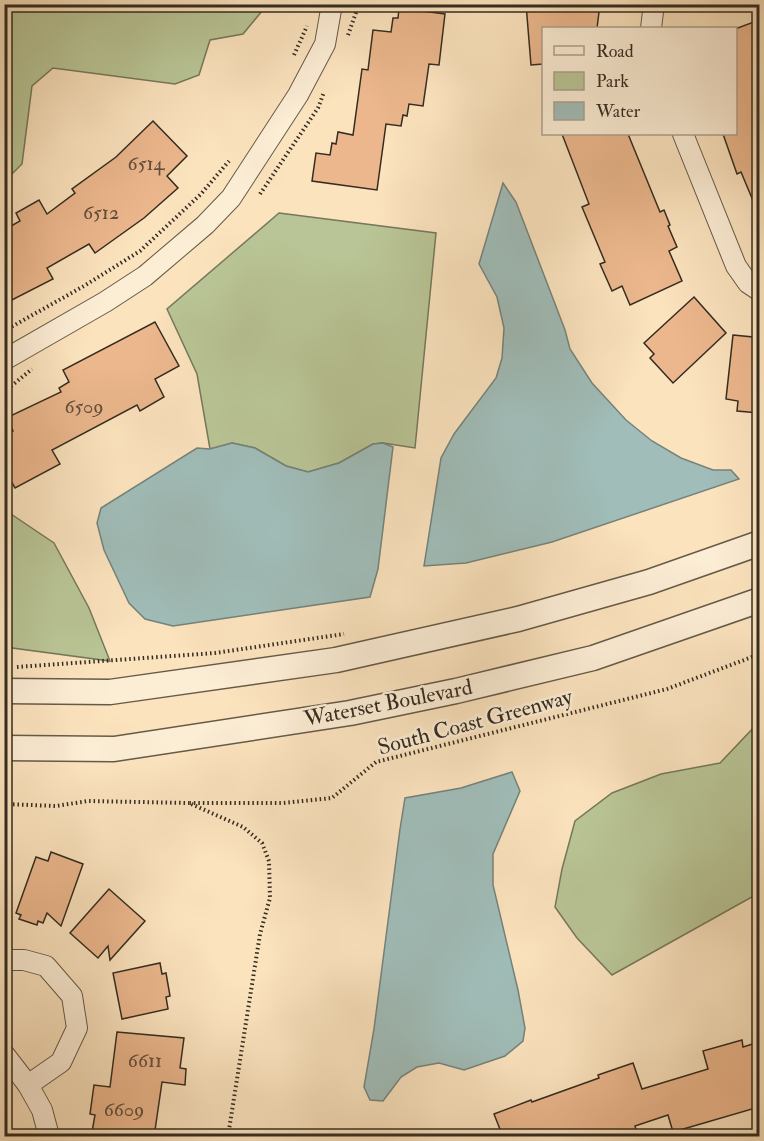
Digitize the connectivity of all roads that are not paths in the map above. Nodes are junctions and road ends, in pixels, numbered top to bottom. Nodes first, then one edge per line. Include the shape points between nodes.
1 (332, 4) edge
2 (654, 4) edge
3 (651, 27) edge
4 (682, 135) edge
5 (759, 291) edge
6 (4, 360) edge
7 (759, 543) edge
8 (759, 600) edge
9 (4, 691) edge
10 (4, 748) edge
11 (4, 960) edge
12 (4, 1054) edge
13 (28, 1085) junction
14 (49, 1137) edge

1 - 6 street via 325,44 298,95 231,198 145,276
2 - 3 street
4 - 5 street via 735,266
7 - 9 street via 649,582 529,616 336,660 110,692
8 - 10 street, Waterset Boulevard via 592,658 350,713 114,749
11 - 13 street via 46,966 72,996 76,1028 62,1062
12 - 13 street
13 - 14 street via 42,1110

